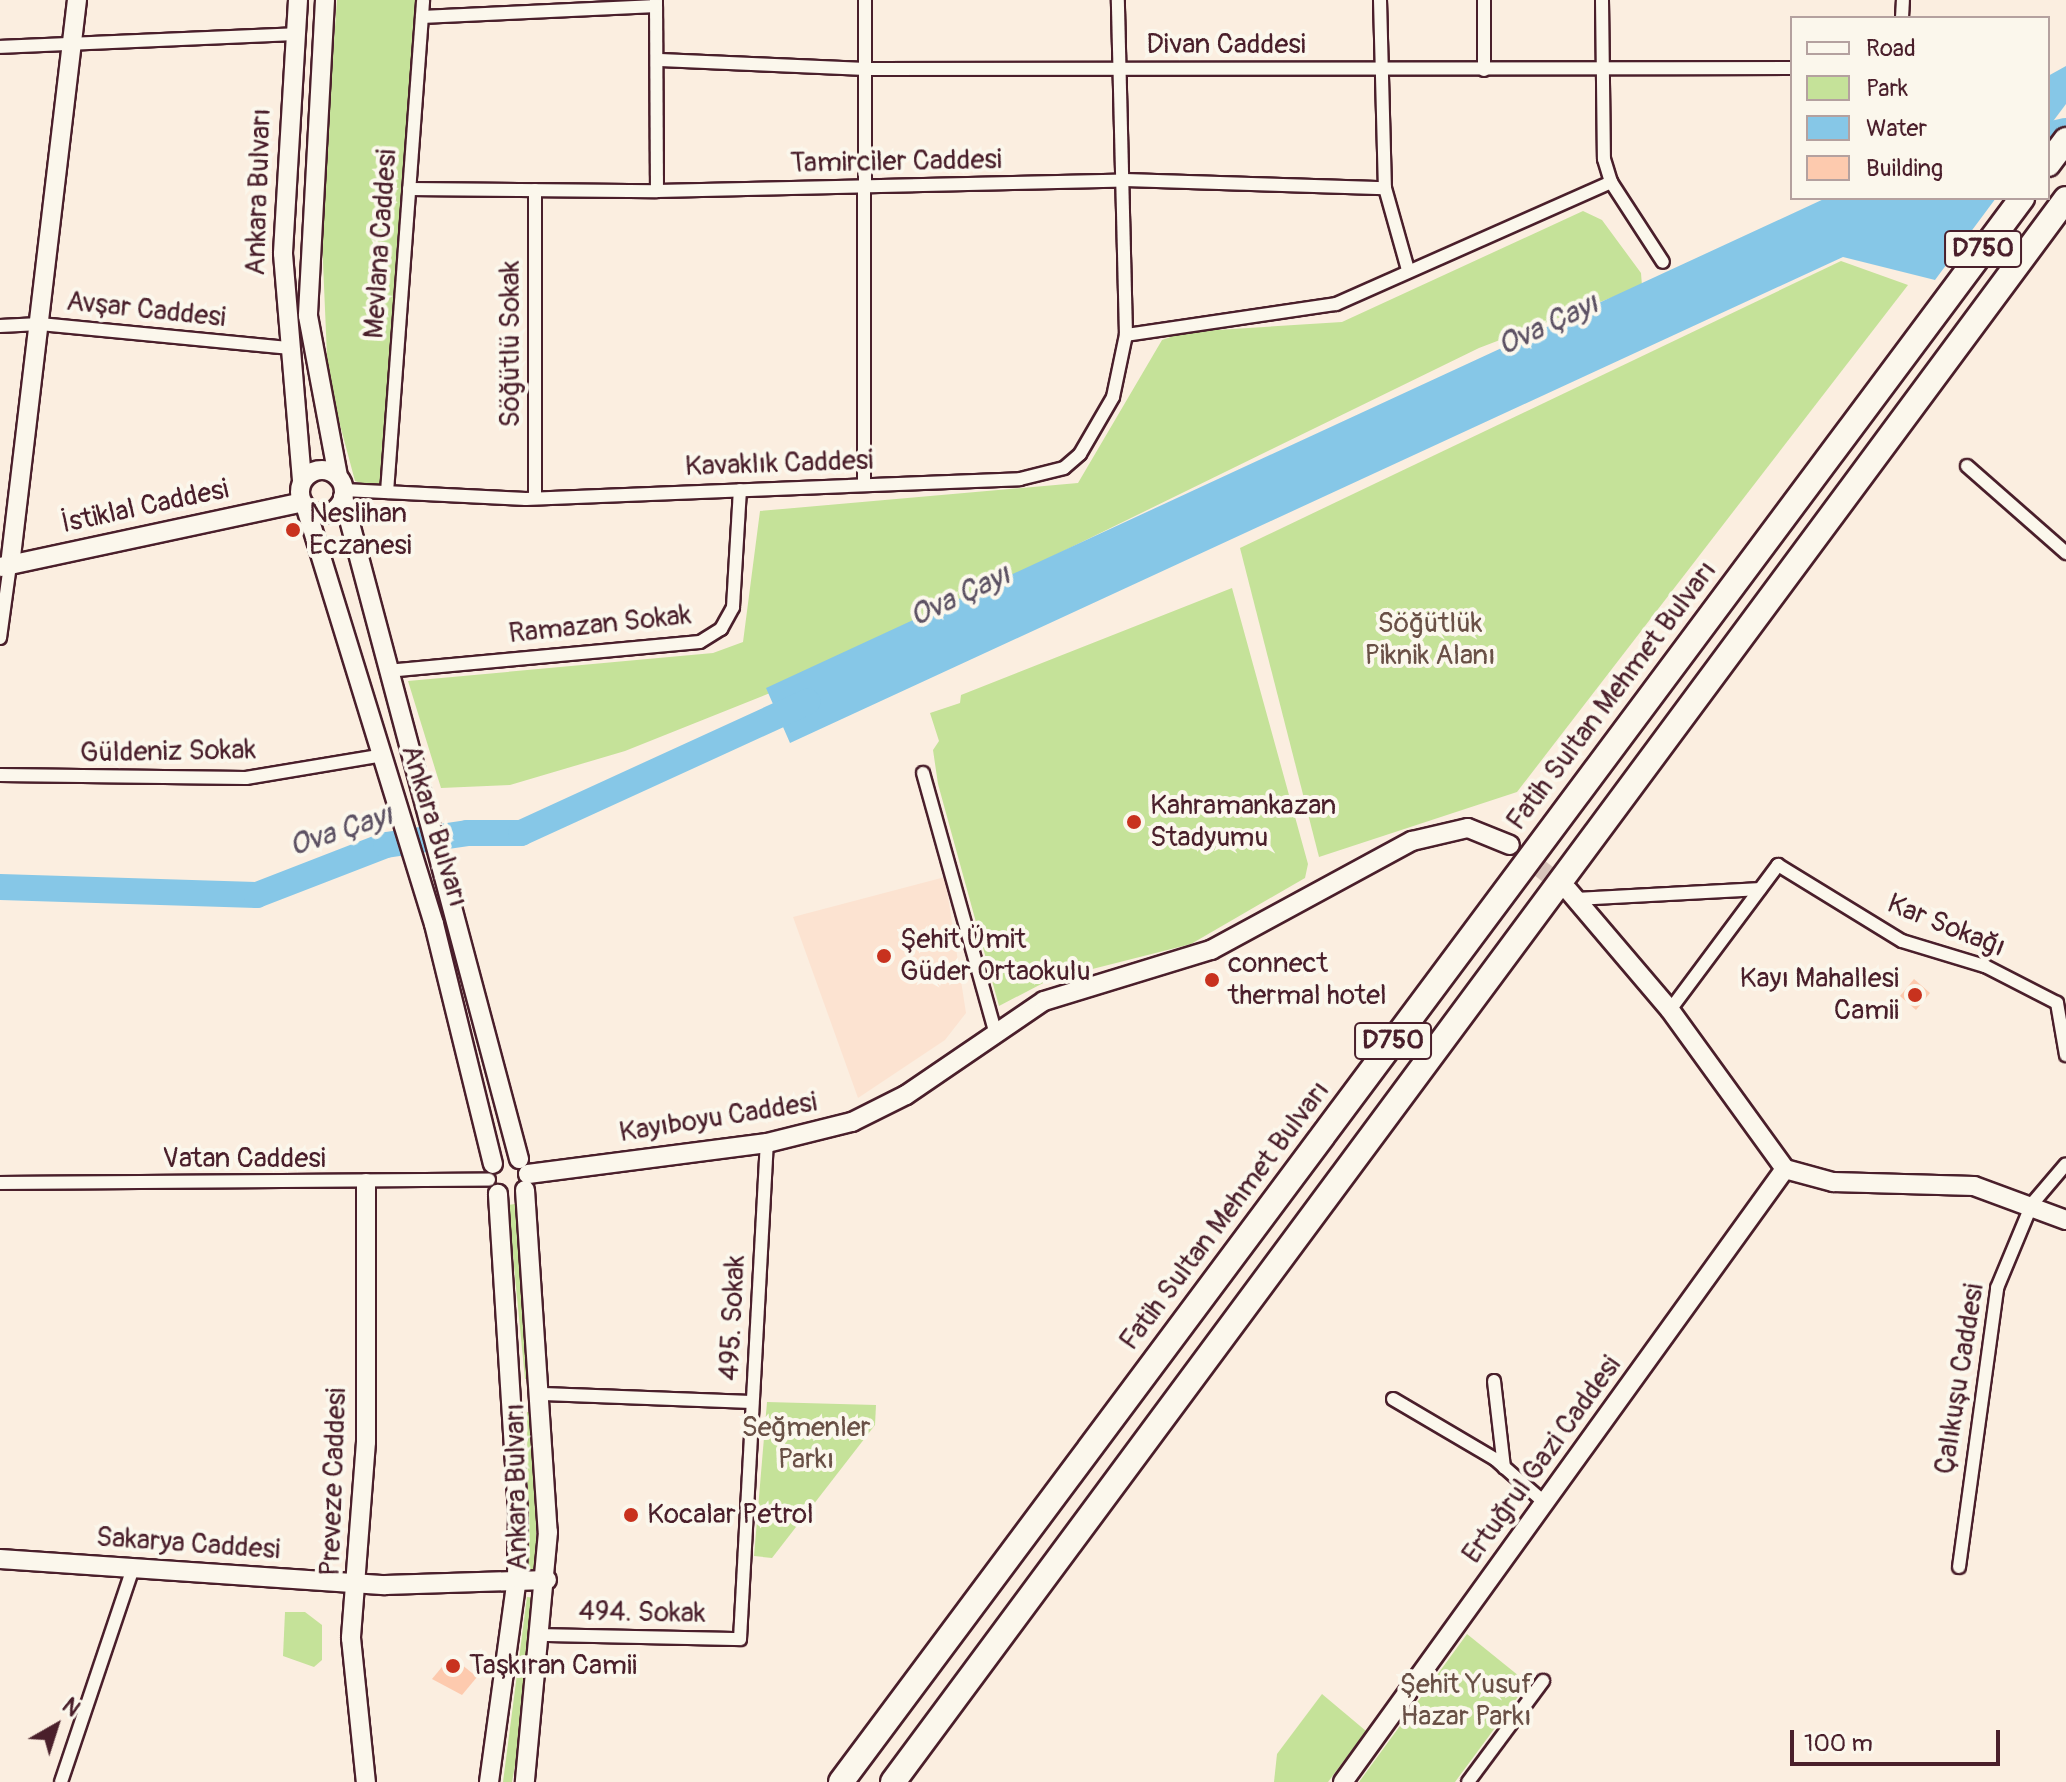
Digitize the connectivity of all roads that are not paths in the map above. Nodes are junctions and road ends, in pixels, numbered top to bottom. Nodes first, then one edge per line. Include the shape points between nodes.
1 (77, 0) edge
2 (298, 0) edge
3 (325, 0) edge
4 (423, 0) edge
5 (865, 0) edge
6 (1118, 0) edge
7 (1380, 0) edge
8 (1484, 0) edge
9 (1602, 0) edge
10 (656, 3) edge
11 (422, 17) junction
12 (295, 34) junction
13 (71, 45) junction
14 (0, 47) edge
15 (660, 60) junction
16 (1118, 68) junction
17 (1790, 68) edge
18 (866, 69) junction
19 (1380, 69) junction
20 (1484, 70) junction
21 (1601, 70) junction
22 (2066, 140) edge
23 (2050, 161) edge
24 (1125, 180) junction
25 (1611, 182) junction
26 (861, 187) junction
27 (1385, 188) junction
28 (409, 189) junction
29 (535, 190) junction
30 (657, 191) junction
31 (2066, 199) edge
32 (2020, 200) edge
33 (1663, 262) dead end
34 (1408, 270) junction
35 (40, 324) junction
36 (0, 326) edge
37 (1126, 335) junction
38 (288, 348) junction
39 (1967, 466) dead end
40 (302, 481) junction
41 (864, 484) junction
42 (342, 488) junction
43 (740, 490) junction
44 (387, 492) junction
45 (535, 498) junction
46 (304, 505) junction
47 (2066, 553) edge
48 (5, 566) edge
49 (0, 638) edge
50 (387, 671) junction
51 (383, 755) junction
52 (923, 773) dead end
53 (0, 775) edge
54 (1510, 845) tunnel mouth
55 (1760, 889) junction
56 (1573, 895) joint
57 (1670, 1010) junction
58 (996, 1034) junction
59 (2066, 1055) edge
60 (767, 1143) junction
61 (2066, 1164) edge
62 (1785, 1169) junction
63 (524, 1174) junction
64 (493, 1180) junction
65 (0, 1183) edge
66 (366, 1183) junction
67 (2032, 1204) junction
68 (2066, 1220) edge
69 (1494, 1381) dead end
70 (513, 1392) junction
71 (543, 1394) junction
72 (1393, 1399) dead end
73 (752, 1402) junction
74 (1504, 1467) junction
75 (1545, 1503) junction
76 (0, 1559) edge
77 (1959, 1567) dead end
78 (133, 1568) junction
79 (517, 1578) junction
80 (547, 1580) junction
81 (358, 1584) junction
82 (542, 1635) junction
83 (740, 1639) joint
84 (1543, 1681) dead end
85 (61, 1782) edge
86 (366, 1782) edge
87 (489, 1782) edge
88 (525, 1782) edge
89 (841, 1782) edge
90 (893, 1782) edge
91 (1343, 1782) edge
92 (1468, 1782) edge

1 - 13 street
2 - 12 street, Ankara Bulvarı
3 - 42 street, Ankara Bulvarı via 308,316
4 - 11 street, Mevlana Caddesi
5 - 18 street
6 - 16 street, Kavaklık Caddesi
7 - 19 street
8 - 20 street
9 - 21 street
10 - 11 street
10 - 15 street
11 - 28 street, Mevlana Caddesi
12 - 13 street
12 - 38 street, Ankara Bulvarı via 284,238
13 - 14 street
13 - 35 street
15 - 18 street, Divan Caddesi
15 - 30 street
16 - 18 street, Divan Caddesi
16 - 19 street, Divan Caddesi
16 - 24 street, Kavaklık Caddesi
17 - 21 street, Divan Caddesi
18 - 26 street
19 - 20 street, Divan Caddesi
19 - 27 street
20 - 21 street, Divan Caddesi
21 - 25 street
22 - 23 highway
24 - 26 street, Tamirciler Caddesi
24 - 27 street, Tamirciler Caddesi
24 - 37 street, Kavaklık Caddesi
25 - 33 street
25 - 34 street
26 - 30 street, Tamirciler Caddesi
26 - 41 street
27 - 34 street
28 - 29 street, Tamirciler Caddesi
28 - 44 street, Mevlana Caddesi
29 - 30 street, Tamirciler Caddesi
29 - 45 street, Söğütlü Sokak
31 - 90 highway, D750
32 - 89 highway, Fatih Sultan Mehmet Bulvarı / D750
34 - 37 street via 1336,304
35 - 36 street, Avşar Caddesi
35 - 38 street, Avşar Caddesi
35 - 48 street
37 - 41 street, Kavaklık Caddesi via 1113,397 1080,454 1064,468 1020,479
38 - 40 street, Ankara Bulvarı
39 - 47 street
40 - 42 street via 319,470
40 - 46 street, Ankara Bulvarı
41 - 43 street, Kavaklık Caddesi
42 - 44 street, Kavaklık Caddesi
42 - 46 street via 328,513
42 - 50 street, Ankara Bulvarı
43 - 45 street, Kavaklık Caddesi
43 - 50 street, Ramazan Sokak via 733,607 721,629 700,642
44 - 45 street, Kavaklık Caddesi
46 - 48 street, İstiklal Caddesi
46 - 51 street, Ankara Bulvarı
48 - 49 street
50 - 63 street, Ankara Bulvarı
51 - 53 street, Güldeniz Sokak via 246,778
51 - 64 street, Ankara Bulvarı via 434,924
52 - 58 street
54 - 58 street, Kayıboyu Caddesi via 1483,830 1431,833 1221,945 1066,990
55 - 56 street
55 - 57 street
55 - 59 street, Kar Sokağı via 1778,865 1902,941 1985,966 2057,1003
56 - 57 street
57 - 62 street
58 - 60 street, Kayıboyu Caddesi via 876,1112
60 - 63 street, Kayıboyu Caddesi
60 - 73 street, 495. Sokak
61 - 67 street, Çalıkuşu Caddesi
62 - 67 street via 1833,1182 1974,1186
62 - 75 street, Ertuğrul Gazi Caddesi
63 - 64 street
63 - 64 street
63 - 71 street, Ankara Bulvarı
64 - 66 street, Vatan Caddesi
64 - 70 street, Ankara Bulvarı
65 - 66 street, Vatan Caddesi
66 - 81 street, Preveze Caddesi via 366,1442
67 - 68 street
67 - 77 street, Çalıkuşu Caddesi via 1990,1315
69 - 74 street
70 - 71 street
70 - 79 street, Ankara Bulvarı
71 - 73 street
71 - 80 street, Ankara Bulvarı
72 - 74 street
73 - 83 street, 495. Sokak
74 - 75 street
75 - 91 street, Ertuğrul Gazi Caddesi
76 - 78 street, Sakarya Caddesi
78 - 81 street, Sakarya Caddesi
78 - 85 street
79 - 80 street, Sakarya Caddesi
79 - 81 street, Sakarya Caddesi
79 - 87 street, Ankara Bulvarı
80 - 82 street, Ankara Bulvarı
81 - 86 street, Preveze Caddesi via 351,1638
82 - 83 street, 494. Sokak
82 - 88 street, Ankara Bulvarı
84 - 92 street

